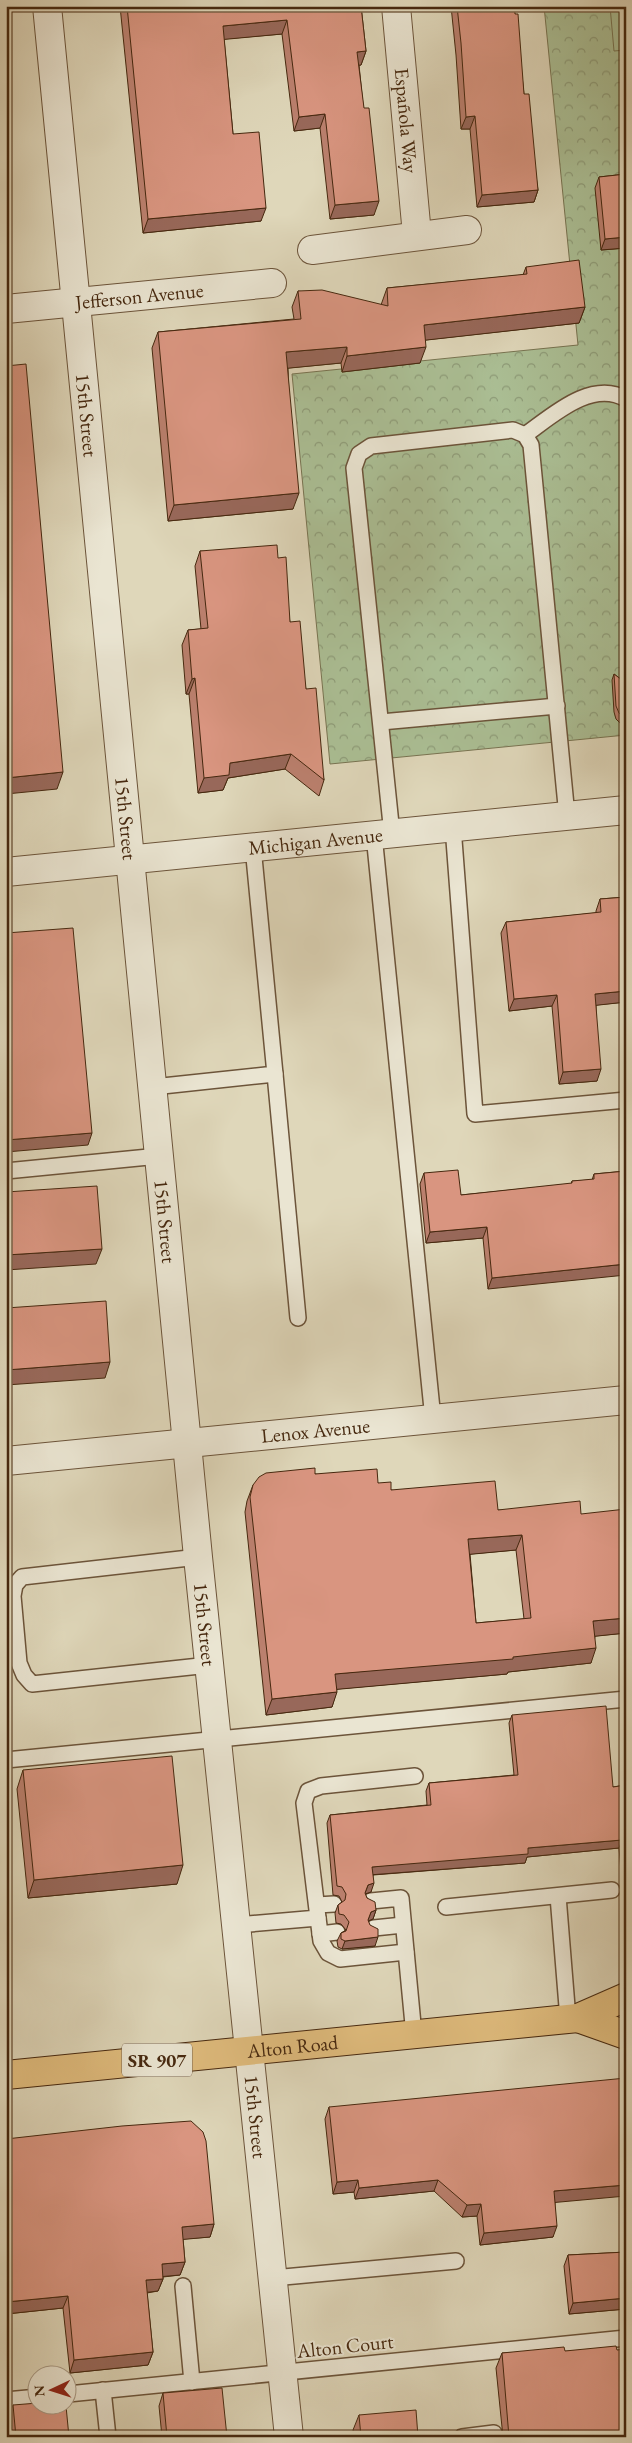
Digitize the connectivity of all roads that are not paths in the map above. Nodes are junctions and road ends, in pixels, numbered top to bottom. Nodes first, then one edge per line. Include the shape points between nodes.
1 (46, 6) edge
2 (396, 6) edge
3 (467, 230) dead end
4 (417, 235) junction
5 (312, 250) dead end
6 (272, 284) dead end
7 (76, 303) junction
8 (6, 309) edge
9 (626, 399) edge
10 (525, 434) junction
11 (557, 706) junction
12 (381, 722) junction
13 (626, 810) edge
14 (567, 816) junction
15 (453, 827) junction
16 (383, 834) junction
17 (253, 847) junction
18 (131, 860) junction
19 (6, 872) edge
20 (275, 1074) junction
21 (153, 1087) junction
22 (626, 1100) edge
23 (159, 1156) junction
24 (6, 1171) edge
25 (298, 1318) dead end
26 (626, 1400) edge
27 (433, 1419) junction
28 (187, 1444) junction
29 (6, 1462) edge
30 (198, 1557) junction
31 (209, 1665) junction
32 (626, 1698) edge
33 (217, 1739) junction
34 (6, 1760) edge
35 (416, 1776) dead end
36 (612, 1890) dead end
37 (558, 1896) junction
38 (372, 1901) edge
39 (334, 1904) dead end
40 (446, 1907) dead end
41 (318, 1912) junction
42 (237, 1925) junction
43 (403, 1925) junction
44 (374, 1928) edge
45 (337, 1932) dead end
46 (320, 1934) junction
47 (406, 1952) junction
48 (626, 1997) edge
49 (573, 2019) junction
50 (414, 2035) junction
51 (626, 2035) edge
52 (250, 2051) junction
53 (6, 2075) edge
54 (456, 2261) dead end
55 (273, 2278) junction
56 (183, 2286) dead end
57 (626, 2338) edge
58 (282, 2373) junction
59 (192, 2382) junction
60 (103, 2390) junction
61 (78, 2393) edge
62 (28, 2398) edge
63 (6, 2400) edge
64 (494, 2433) dead end
65 (108, 2437) edge
66 (289, 2437) edge
67 (462, 2437) edge

1 - 7 street, 15th Street
2 - 4 street, Española Way
3 - 4 street
4 - 5 street
6 - 7 street, Jefferson Avenue
7 - 8 street, Jefferson Avenue
7 - 18 street, 15th Street
9 - 10 lane via 616,394 594,395 570,402
10 - 11 lane via 531,444
10 - 12 lane via 513,430 371,446 359,454 354,468
11 - 12 lane
11 - 14 lane
12 - 16 lane
13 - 14 street, Michigan Avenue
14 - 15 street, Michigan Avenue
15 - 16 street, Michigan Avenue
15 - 22 lane via 475,1114
16 - 17 street, Michigan Avenue
16 - 27 lane
17 - 18 street, Michigan Avenue
17 - 20 lane
18 - 19 street, Michigan Avenue
18 - 21 street, 15th Street
20 - 21 lane
20 - 25 lane
21 - 23 street, 15th Street
23 - 24 lane
23 - 28 street, 15th Street
26 - 27 street, Lenox Avenue
27 - 28 street, Lenox Avenue
28 - 29 street, Lenox Avenue
28 - 30 street, 15th Street
30 - 31 street, 15th Street
30 - 31 lane via 22,1577 15,1585 14,1615 20,1663 32,1684
31 - 33 street, 15th Street
32 - 33 lane
33 - 34 lane
33 - 42 street, 15th Street
35 - 41 lane via 321,1786 308,1791 304,1803
36 - 37 lane
37 - 40 lane
37 - 49 lane
38 - 43 lane via 401,1898
39 - 41 lane
41 - 42 lane
41 - 46 lane
42 - 52 street, 15th Street
43 - 44 lane
43 - 47 lane
45 - 46 lane
46 - 47 lane via 328,1953 340,1959
47 - 50 lane
48 - 49 highway, Alton Road / SR 907
49 - 50 highway, Alton Road / SR 907
49 - 51 highway, Alton Road / SR 907
50 - 52 highway, Alton Road / SR 907
52 - 53 highway, Alton Road / SR 907
52 - 55 street, 15th Street
54 - 55 lane
55 - 58 street, 15th Street
56 - 59 lane
57 - 58 lane, Alton Court
58 - 59 lane, Alton Court
58 - 66 street, 15th Street
59 - 60 lane, Alton Court
60 - 61 lane, Alton Court
60 - 65 lane
62 - 63 lane
64 - 67 lane

